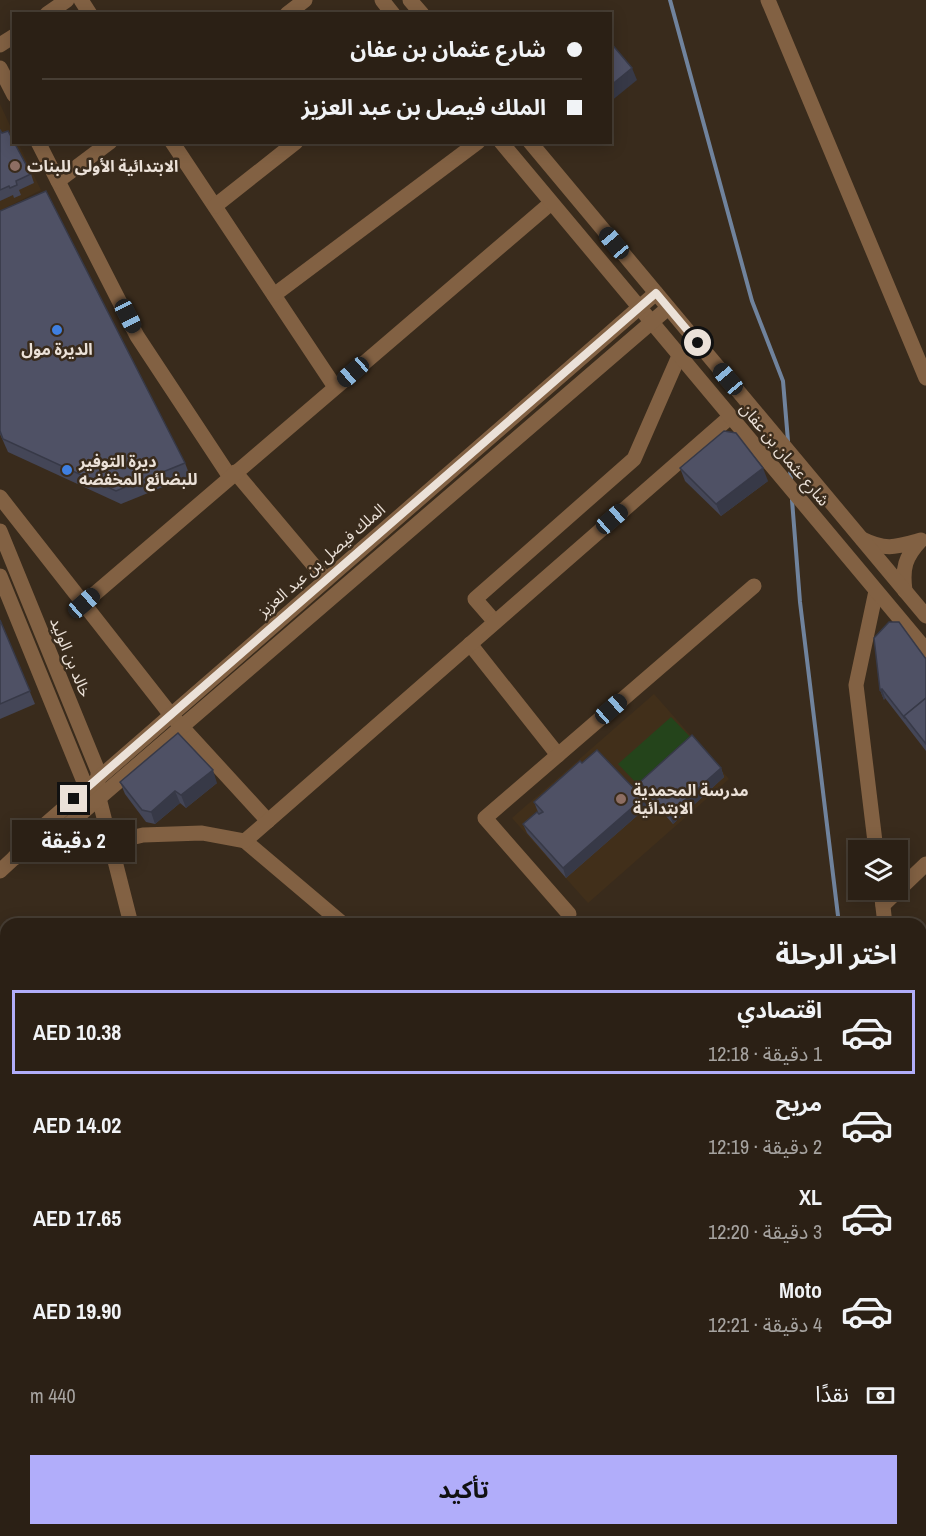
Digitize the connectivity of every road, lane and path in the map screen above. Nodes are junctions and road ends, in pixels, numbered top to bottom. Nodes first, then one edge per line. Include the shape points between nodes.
1 (67, 0) edge
2 (305, 0) edge
3 (382, 0) edge
4 (410, 0) edge
5 (768, 0) edge
6 (50, 12) edge
7 (290, 12) edge
8 (391, 12) edge
9 (420, 12) edge
10 (0, 68) edge
11 (12, 90) edge
12 (39, 144) edge
13 (107, 144) edge
14 (173, 144) edge
15 (293, 144) edge
16 (475, 144) edge
17 (503, 144) edge
18 (532, 144) edge
19 (58, 181) junction
20 (551, 202) junction
21 (215, 206) junction
22 (656, 293) junction
23 (274, 296) junction
24 (639, 308) junction
25 (668, 308) junction
26 (651, 323) junction
27 (679, 356) junction
28 (926, 378) edge
29 (335, 387) junction
30 (730, 417) junction
31 (232, 475) junction
32 (0, 497) edge
33 (0, 531) edge
34 (861, 539) junction
35 (924, 539) edge
36 (0, 576) edge
37 (326, 580) junction
38 (754, 586) dead end
39 (876, 591) junction
40 (905, 591) junction
41 (84, 603) junction
42 (926, 616) edge
43 (495, 622) junction
44 (470, 644) junction
45 (926, 650) edge
46 (171, 715) junction
47 (182, 727) junction
48 (558, 755) junction
49 (95, 788) junction
50 (267, 821) junction
51 (875, 840) edge
52 (245, 841) junction
53 (110, 843) junction
54 (926, 864) edge
55 (0, 871) edge
56 (908, 878) edge
57 (882, 900) edge
58 (569, 914) dead end
59 (129, 918) edge
60 (336, 918) edge
61 (884, 918) edge

1 - 6 street
2 - 7 street
3 - 8 street
4 - 9 street
5 - 28 street
10 - 11 street
12 - 19 street
13 - 19 street
14 - 21 street
15 - 21 street
16 - 23 street
17 - 20 street, شارع عثمان بن عفان
18 - 22 street, شارع عثمان بن عفان
19 - 31 street via 137,336
20 - 24 street, شارع عثمان بن عفان
20 - 29 street
21 - 23 street
22 - 24 street, الملك فيصل بن عبد العزيز
22 - 25 street, شارع عثمان بن عفان
23 - 29 street
24 - 26 street, شارع عثمان بن عفان
24 - 37 street, الملك فيصل بن عبد العزيز
25 - 26 street, الملك فيصل بن عبد العزيز
25 - 34 street, شارع عثمان بن عفان
26 - 27 street, شارع عثمان بن عفان
26 - 47 street, الملك فيصل بن عبد العزيز
27 - 30 street, شارع عثمان بن عفان
27 - 43 street via 634,459 475,599
29 - 31 street
30 - 39 street, شارع عثمان بن عفان
30 - 43 street
31 - 37 street
31 - 41 street
32 - 41 street
33 - 49 street, خالد بن الوليد via 98,771
34 - 35 street via 888,548
34 - 40 street, شارع عثمان بن عفان
35 - 40 street via 910,552 906,562
36 - 49 street, خالد بن الوليد via 84,782
37 - 46 street, الملك فيصل بن عبد العزيز
38 - 48 street
39 - 45 street, شارع عثمان بن عفان
39 - 51 street via 856,685
40 - 42 street, شارع عثمان بن عفان
41 - 46 street
43 - 44 street
44 - 48 street
44 - 50 street
46 - 47 street
46 - 49 street, الملك فيصل بن عبد العزيز
47 - 49 street, الملك فيصل بن عبد العزيز
47 - 50 street
48 - 58 street via 485,818
49 - 53 street, خالد بن الوليد
49 - 55 street, الملك فيصل بن عبد العزيز via 31,837
50 - 52 street
52 - 53 street via 202,833 143,836
52 - 60 street
53 - 59 street, خالد بن الوليد
54 - 56 street
57 - 61 street

